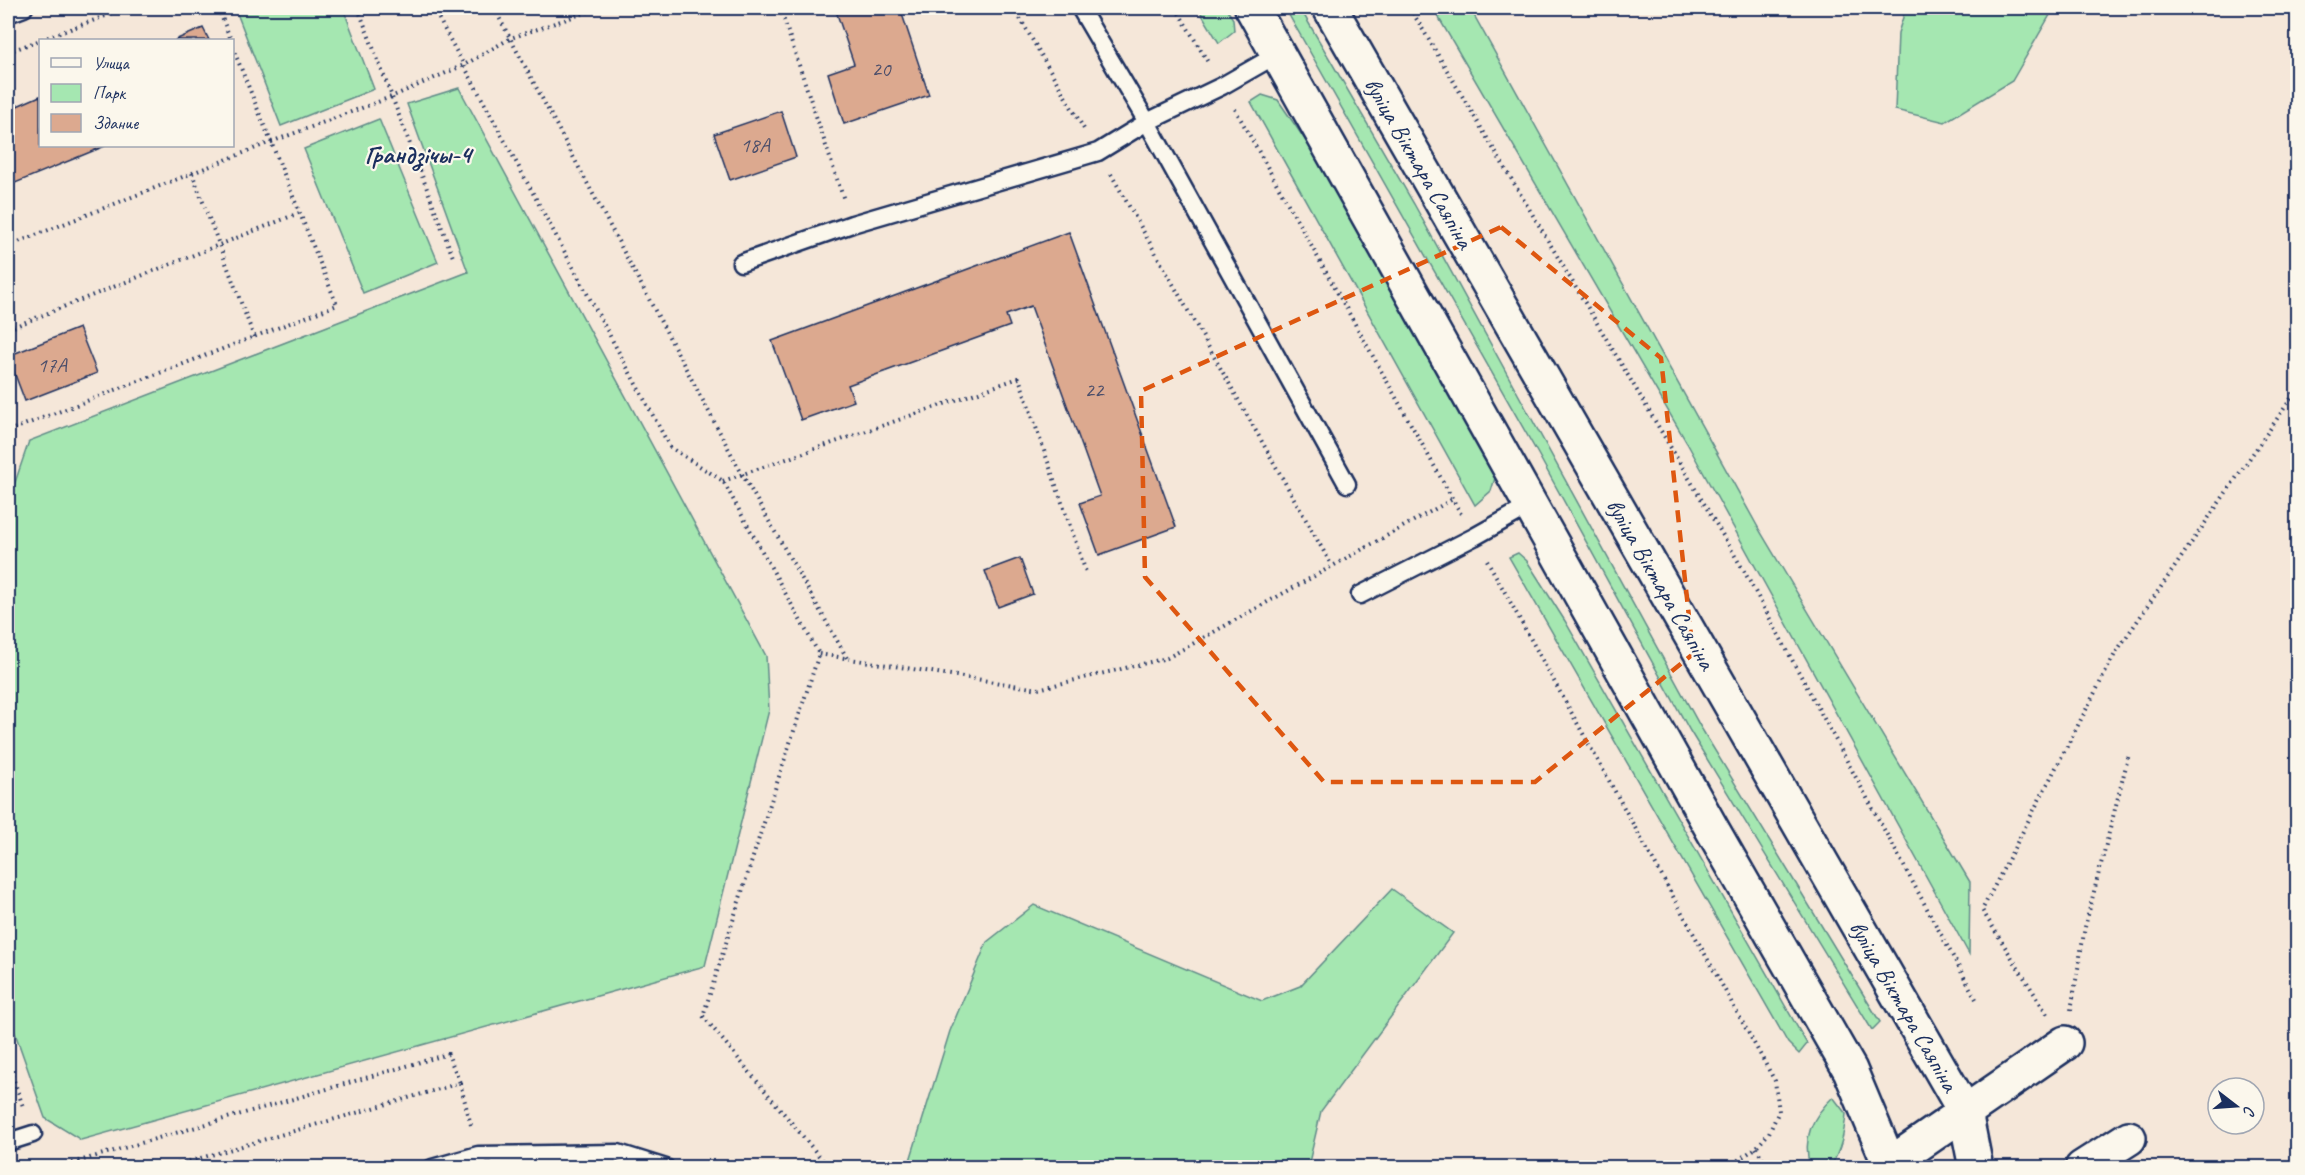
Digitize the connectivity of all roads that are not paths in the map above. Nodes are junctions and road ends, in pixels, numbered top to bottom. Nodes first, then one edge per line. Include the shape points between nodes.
1 (24, 8) edge
2 (1080, 8) edge
3 (1252, 8) edge
4 (1330, 8) edge
5 (8, 14) edge
6 (1278, 54) junction
7 (1148, 122) junction
8 (741, 263) dead end
9 (1347, 484) dead end
10 (1531, 505) junction
11 (1360, 596) dead end
12 (2066, 1043) road end
13 (1965, 1112) junction
14 (33, 1134) dead end
15 (2129, 1138) dead end
16 (8, 1142) edge
17 (1888, 1166) edge
18 (432, 1167) edge
19 (666, 1167) edge
20 (1976, 1167) edge
21 (2082, 1167) edge

1 - 5 lane
2 - 7 lane
3 - 6 street
4 - 13 street, вуліца Віктара Саяпіна
6 - 7 lane
6 - 10 street
7 - 8 lane via 1098,152 852,224
7 - 9 lane
10 - 11 lane
10 - 17 street via 1850,1070
12 - 13 street
13 - 17 street
13 - 20 street, вуліца Віктара Саяпіна
14 - 16 lane
15 - 21 street
18 - 19 lane via 478,1155 618,1153

